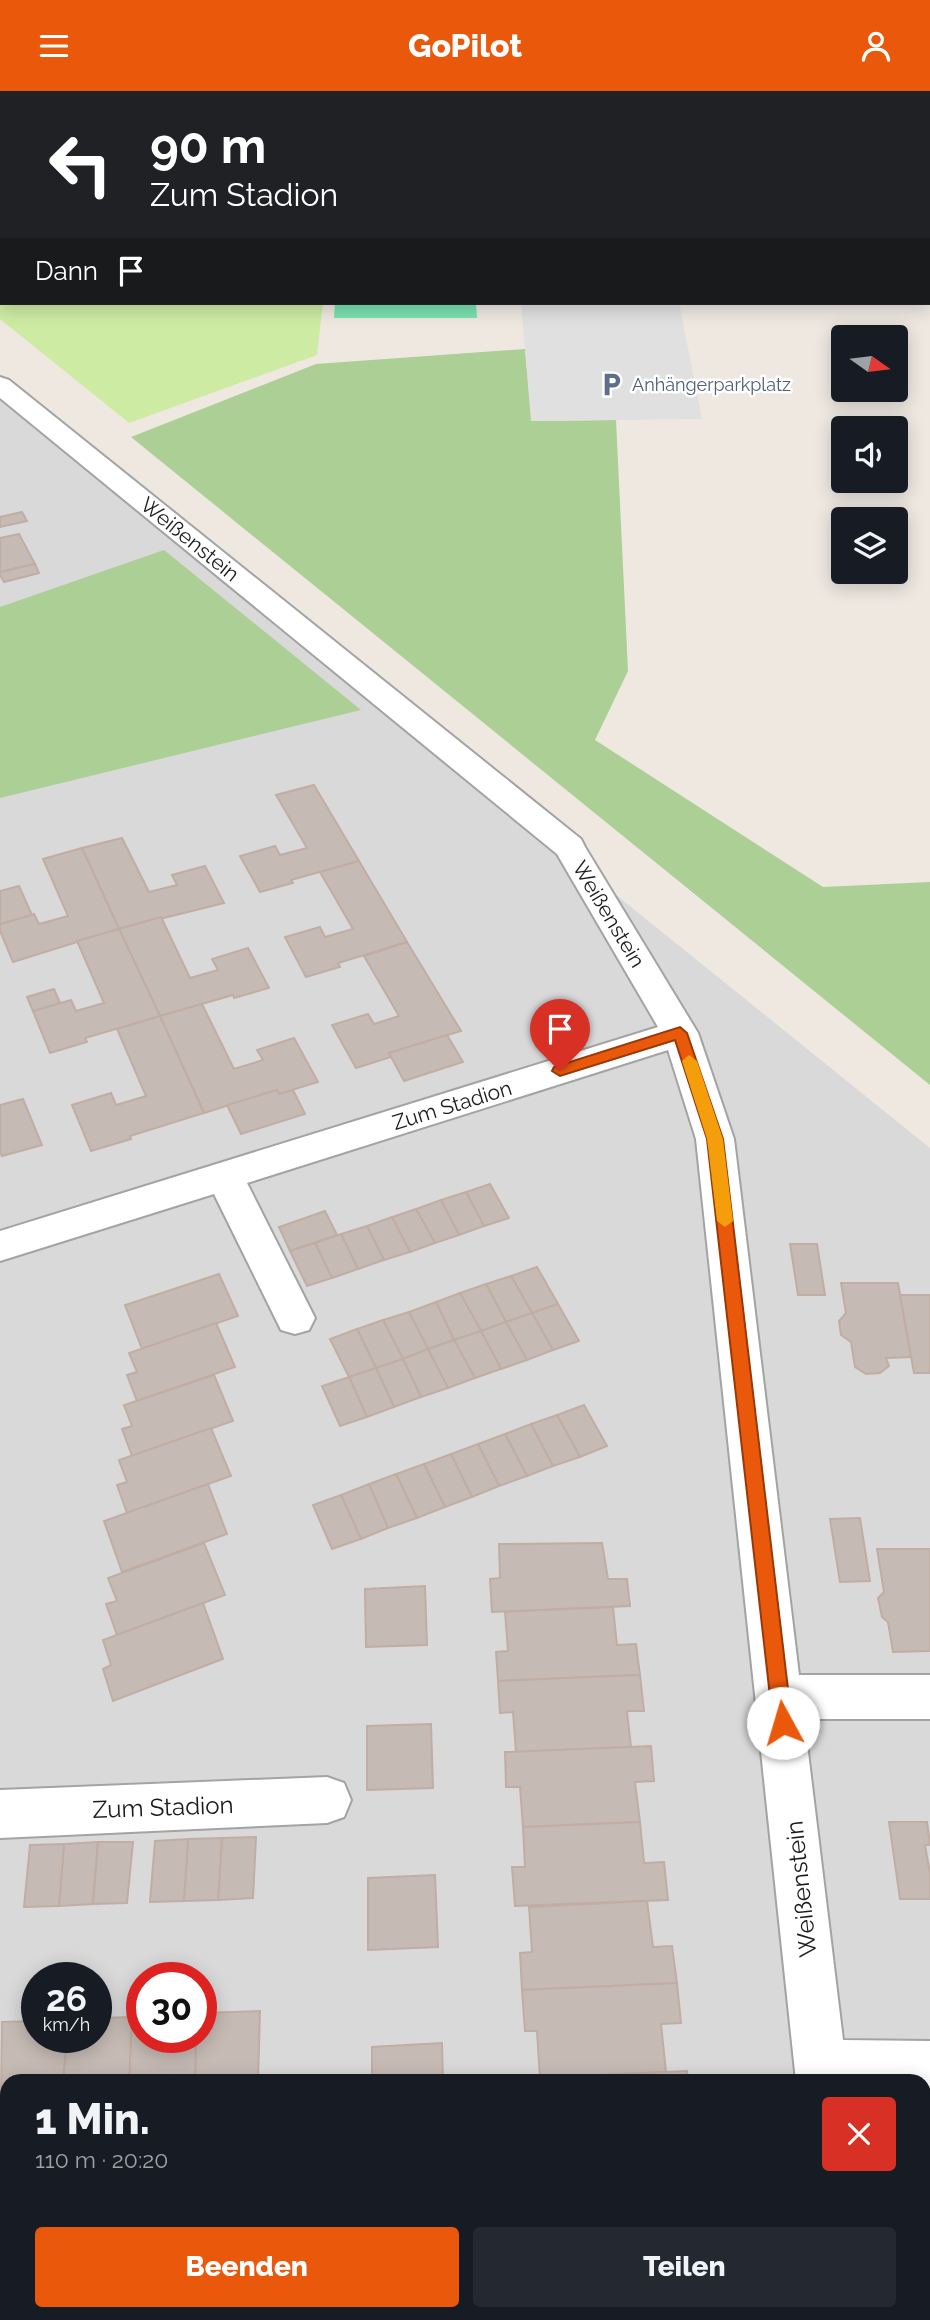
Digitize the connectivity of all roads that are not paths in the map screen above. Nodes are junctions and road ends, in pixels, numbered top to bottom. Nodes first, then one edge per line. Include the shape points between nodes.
1 (0, 385) edge
2 (680, 1033) junction
3 (225, 1177) junction
4 (0, 1246) edge
5 (295, 1318) dead end
6 (780, 1697) junction
7 (930, 1697) edge
8 (327, 1800) dead end
9 (0, 1814) edge
10 (930, 2067) edge
11 (821, 2073) edge

1 - 2 street, Weißenstein via 569,847
2 - 3 street, Zum Stadion
2 - 6 street, Weißenstein via 715,1139
3 - 4 street, Zum Stadion
3 - 5 street
6 - 7 street
6 - 11 street, Weißenstein
8 - 9 street, Zum Stadion
10 - 11 street

